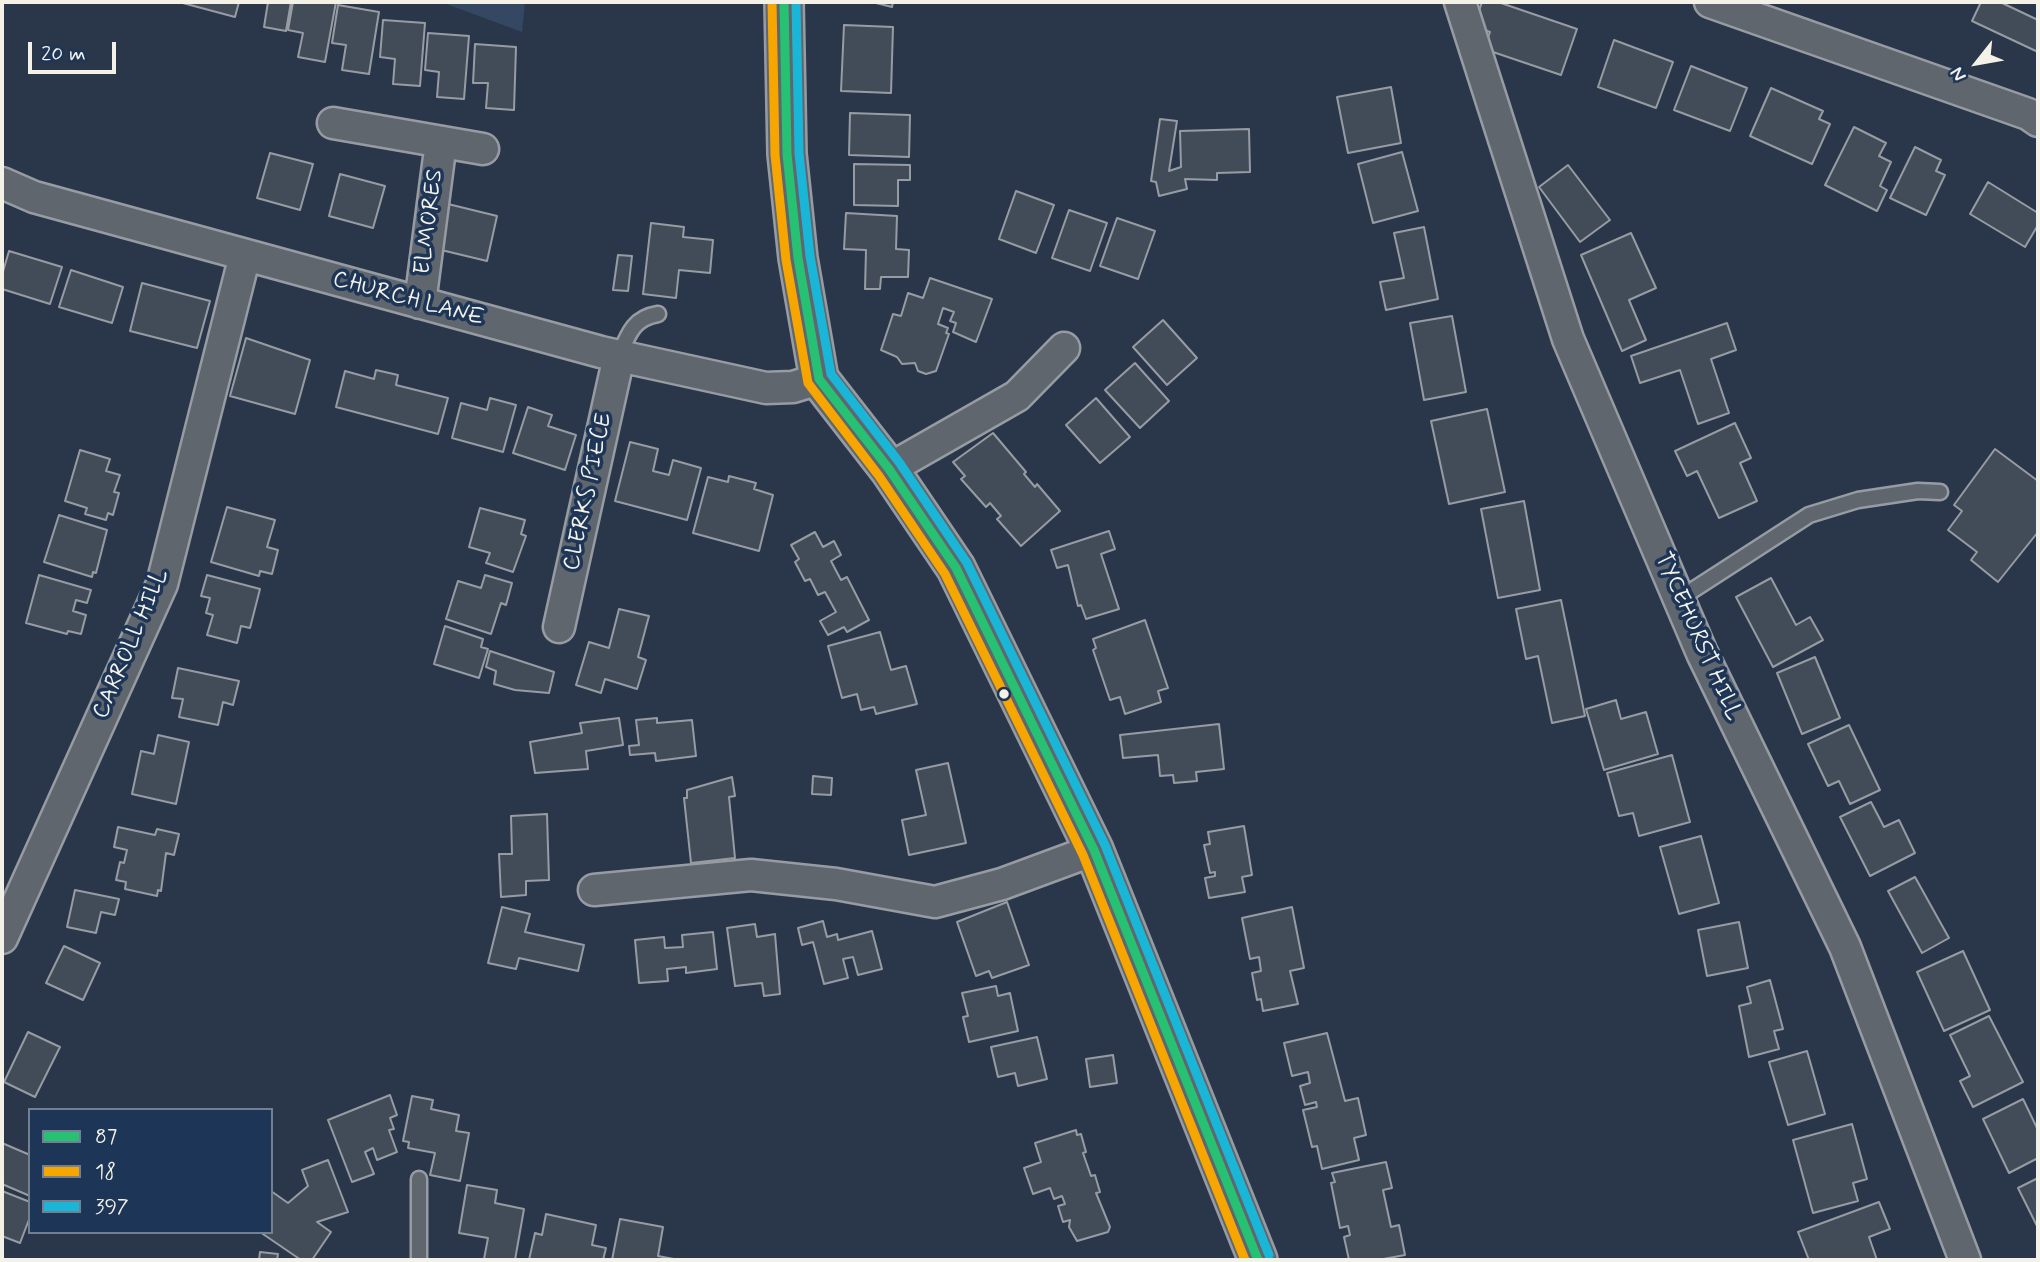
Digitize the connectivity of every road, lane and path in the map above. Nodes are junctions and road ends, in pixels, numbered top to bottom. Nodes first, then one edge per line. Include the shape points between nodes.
1 (784, 2) edge
2 (1460, 2) edge
3 (1710, 2) edge
4 (2038, 121) edge
5 (333, 123) dead end
6 (441, 142) junction
7 (483, 149) dead end
8 (2, 183) edge
9 (245, 255) junction
10 (420, 303) junction
11 (658, 314) dead end
12 (1064, 348) dead end
13 (619, 356) junction
14 (819, 379) junction
15 (888, 469) junction
16 (1940, 492) dead end
17 (1679, 599) junction
18 (559, 627) dead end
19 (1094, 850) junction
20 (594, 890) dead end
21 (2, 938) edge
22 (419, 1179) dead end
23 (419, 1260) edge
24 (1258, 1260) edge
25 (1965, 1260) edge

1 - 14 street via 787,154 798,258
2 - 17 street, TYCEHURST HILL via 1568,339
3 - 4 street
5 - 6 street, ELMORES
6 - 7 street, ELMORES
6 - 10 street, ELMORES
8 - 9 street, CHURCH LANE via 34,197
9 - 10 street, CHURCH LANE
9 - 21 street, CARROLL HILL via 162,584
10 - 13 street, CHURCH LANE
11 - 13 lane via 632,326
12 - 15 street via 1017,396
13 - 14 street, CHURCH LANE via 766,388 793,387
13 - 18 street, CLERKS PIECE
14 - 15 street
15 - 19 street via 956,568
16 - 17 lane via 1858,500 1809,515
17 - 25 street, TYCEHURST HILL via 1845,947
19 - 20 street via 1002,884 934,902 836,884 751,875
19 - 24 street
22 - 23 lane

